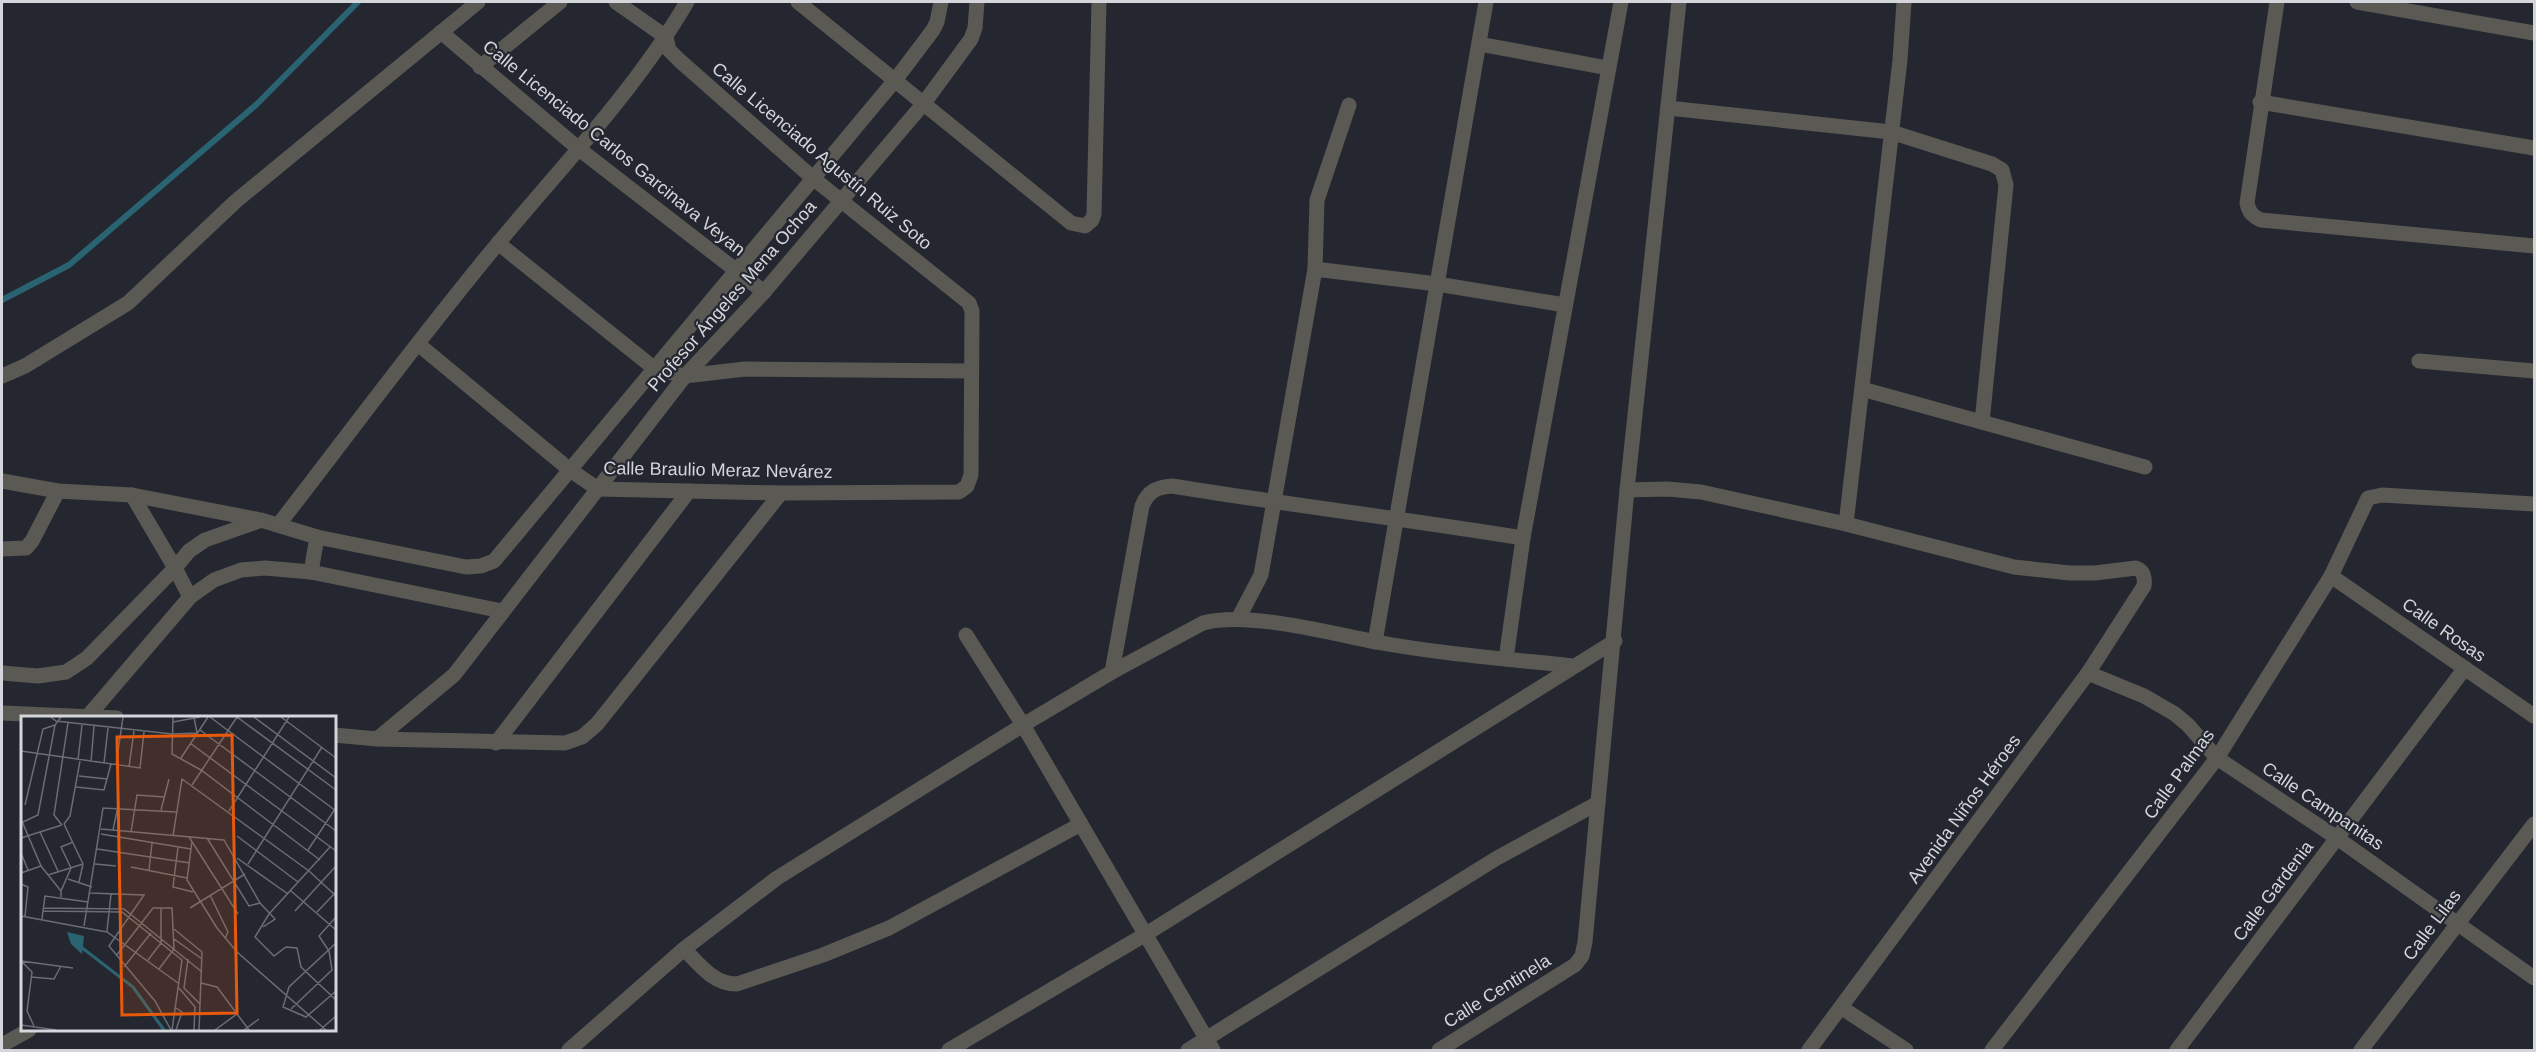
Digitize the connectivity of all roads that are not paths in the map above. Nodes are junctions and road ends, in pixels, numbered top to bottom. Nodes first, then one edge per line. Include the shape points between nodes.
1 (478, 2) edge
2 (560, 2) edge
3 (616, 2) edge
4 (687, 2) edge
5 (798, 2) edge
6 (941, 2) edge
7 (976, 2) edge
8 (1099, 2) edge
9 (1486, 2) edge
10 (1621, 2) edge
11 (1679, 2) edge
12 (1904, 2) edge
13 (2277, 2) edge
14 (2357, 2) edge
15 (441, 32) junction
16 (2535, 33) edge
17 (666, 37) junction
18 (1479, 44) junction
19 (480, 67) junction
20 (1608, 68) junction
21 (896, 79) junction
22 (2260, 102) junction
23 (924, 103) junction
24 (1349, 105) dead end
25 (1668, 108) junction
26 (1891, 132) junction
27 (2535, 148) edge
28 (579, 149) junction
29 (814, 179) junction
30 (841, 201) junction
31 (498, 243) junction
32 (2535, 246) edge
33 (736, 270) junction
34 (1315, 270) junction
35 (1437, 284) junction
36 (764, 292) junction
37 (1565, 304) junction
38 (418, 344) junction
39 (2420, 361) dead end
40 (655, 369) junction
41 (971, 371) junction
42 (2535, 371) edge
43 (2, 376) edge
44 (685, 376) junction
45 (1862, 389) junction
46 (1982, 422) junction
47 (2145, 467) dead end
48 (570, 470) junction
49 (2, 481) edge
50 (598, 489) junction
51 (1628, 490) junction
52 (58, 491) junction
53 (689, 491) junction
54 (781, 493) junction
55 (132, 495) junction
56 (1275, 503) junction
57 (2535, 504) edge
58 (1396, 517) junction
59 (261, 520) junction
60 (279, 524) junction
61 (1846, 524) junction
62 (317, 537) junction
63 (1523, 538) junction
64 (2, 549) edge
65 (176, 568) junction
66 (311, 572) junction
67 (2331, 576) junction
68 (190, 597) junction
69 (502, 611) junction
70 (1238, 619) junction
71 (966, 635) dead end
72 (1615, 641) junction
73 (1375, 642) junction
74 (1506, 659) junction
75 (1573, 666) junction
76 (2465, 668) junction
77 (1112, 672) junction
78 (2, 673) edge
79 (2088, 673) junction
80 (2, 713) edge
81 (89, 715) junction
82 (103, 716) edge
83 (2535, 716) edge
84 (1023, 724) junction
85 (336, 735) edge
86 (377, 739) junction
87 (496, 743) junction
88 (2217, 758) junction
89 (1599, 804) junction
90 (1081, 824) junction
91 (2535, 824) edge
92 (2337, 838) junction
93 (2457, 924) junction
94 (1146, 934) junction
95 (684, 949) junction
96 (2535, 978) edge
97 (1842, 1008) junction
98 (26, 1031) edge
99 (2, 1045) edge
100 (1210, 1045) edge
101 (569, 1050) edge
102 (949, 1050) edge
103 (1188, 1050) edge
104 (1438, 1050) edge
105 (1809, 1050) edge
106 (1906, 1050) edge
107 (1992, 1050) edge
108 (2177, 1050) edge
109 (2361, 1050) edge

1 - 15 street
2 - 19 street
3 - 17 street
4 - 17 street
5 - 21 street
6 - 21 street, Profesor Ángeles Mena Ochoa via 938,22
7 - 23 street, Profesor Ángeles Mena Ochoa via 971,39
8 - 23 street via 1094,214 1089,224 1071,223
9 - 18 street
10 - 20 street
11 - 25 street
12 - 26 street
13 - 22 street
14 - 16 street
15 - 19 street, Calle Licenciado Carlos Garcinava Veyan
15 - 43 street via 236,201 128,303
17 - 28 street
17 - 29 street, Calle Licenciado Agustín Ruiz Soto via 669,50
18 - 20 street
18 - 35 street
19 - 28 street, Calle Licenciado Carlos Garcinava Veyan
20 - 37 street
21 - 23 street
21 - 29 street, Profesor Ángeles Mena Ochoa
22 - 27 street
22 - 32 street via 2247,202 2254,217
23 - 30 street, Profesor Ángeles Mena Ochoa
24 - 34 street via 1317,200
25 - 26 street
25 - 51 street
26 - 45 street
26 - 46 street via 2002,170 2006,185
28 - 31 street
28 - 33 street, Calle Licenciado Carlos Garcinava Veyan
29 - 30 street, Calle Licenciado Agustín Ruiz Soto
29 - 33 street, Profesor Ángeles Mena Ochoa
30 - 36 street, Profesor Ángeles Mena Ochoa
30 - 41 street, Calle Licenciado Agustín Ruiz Soto via 969,303
31 - 38 street
31 - 40 street
33 - 36 street, Calle Licenciado Carlos Garcinava Veyan
33 - 40 street, Profesor Ángeles Mena Ochoa
34 - 35 street
34 - 56 street
35 - 37 street
35 - 58 street
36 - 44 street, Profesor Ángeles Mena Ochoa
37 - 63 street
38 - 48 street, Calle Braulio Meraz Nevárez
38 - 60 street
39 - 42 street
40 - 44 street
40 - 48 street, Profesor Ángeles Mena Ochoa
41 - 44 street via 745,369
41 - 54 street, Calle Braulio Meraz Nevárez via 971,476 967,486 958,492
44 - 50 street, Profesor Ángeles Mena Ochoa
45 - 46 street
45 - 61 street
46 - 47 street
48 - 50 street, Calle Braulio Meraz Nevárez
48 - 62 street, Profesor Ángeles Mena Ochoa via 494,561 481,566 466,567
49 - 52 street
50 - 53 street, Calle Braulio Meraz Nevárez
50 - 69 street, Profesor Ángeles Mena Ochoa
51 - 61 street via 1701,492
51 - 72 street
52 - 55 street
52 - 64 street via 26,548
53 - 54 street, Calle Braulio Meraz Nevárez
53 - 87 street
54 - 87 street via 597,724 582,737 565,743
55 - 59 street
55 - 65 street
56 - 58 street
56 - 70 street via 1261,575
56 - 77 street via 1172,486 1152,491 1142,506
57 - 67 street, Calle Palmas via 2372,495 2366,500
58 - 63 street
58 - 73 street
59 - 60 street
59 - 65 street via 205,540 189,551
60 - 62 street
61 - 79 street, Avenida Niños Héroes via 2014,567 2087,573 2136,568 2143,573 2144,586
62 - 66 street
63 - 74 street
65 - 68 street
65 - 78 street via 87,658 66,672 38,676
66 - 68 street via 241,570 214,580
66 - 69 street
67 - 76 street, Calle Rosas
67 - 88 street, Calle Palmas
68 - 81 street
69 - 86 street, Profesor Ángeles Mena Ochoa via 454,675
70 - 73 street
70 - 77 street via 1203,623
71 - 84 street
72 - 75 street
72 - 89 street
73 - 74 street
74 - 75 street
75 - 94 street
76 - 83 street, Calle Rosas
76 - 92 street, Calle Gardenia
77 - 84 street
79 - 88 street, Calle Campanitas via 2144,696 2175,714
79 - 97 street, Avenida Niños Héroes
80 - 81 street
81 - 82 street
84 - 90 street
84 - 95 street via 777,878
85 - 86 street
86 - 87 street
88 - 92 street, Calle Campanitas
88 - 107 street, Calle Palmas
89 - 100 street via 1497,858
89 - 104 street, Calle Centinela via 1582,956 1575,965
90 - 94 street
90 - 95 street via 889,928 737,984 716,980
91 - 93 street, Calle Lilas
92 - 93 street, Calle Campanitas
92 - 108 street, Calle Gardenia
93 - 96 street, Calle Campanitas
93 - 109 street, Calle Lilas
94 - 100 street
94 - 102 street
95 - 101 street
97 - 105 street, Avenida Niños Héroes
97 - 106 street
98 - 99 street
100 - 103 street

